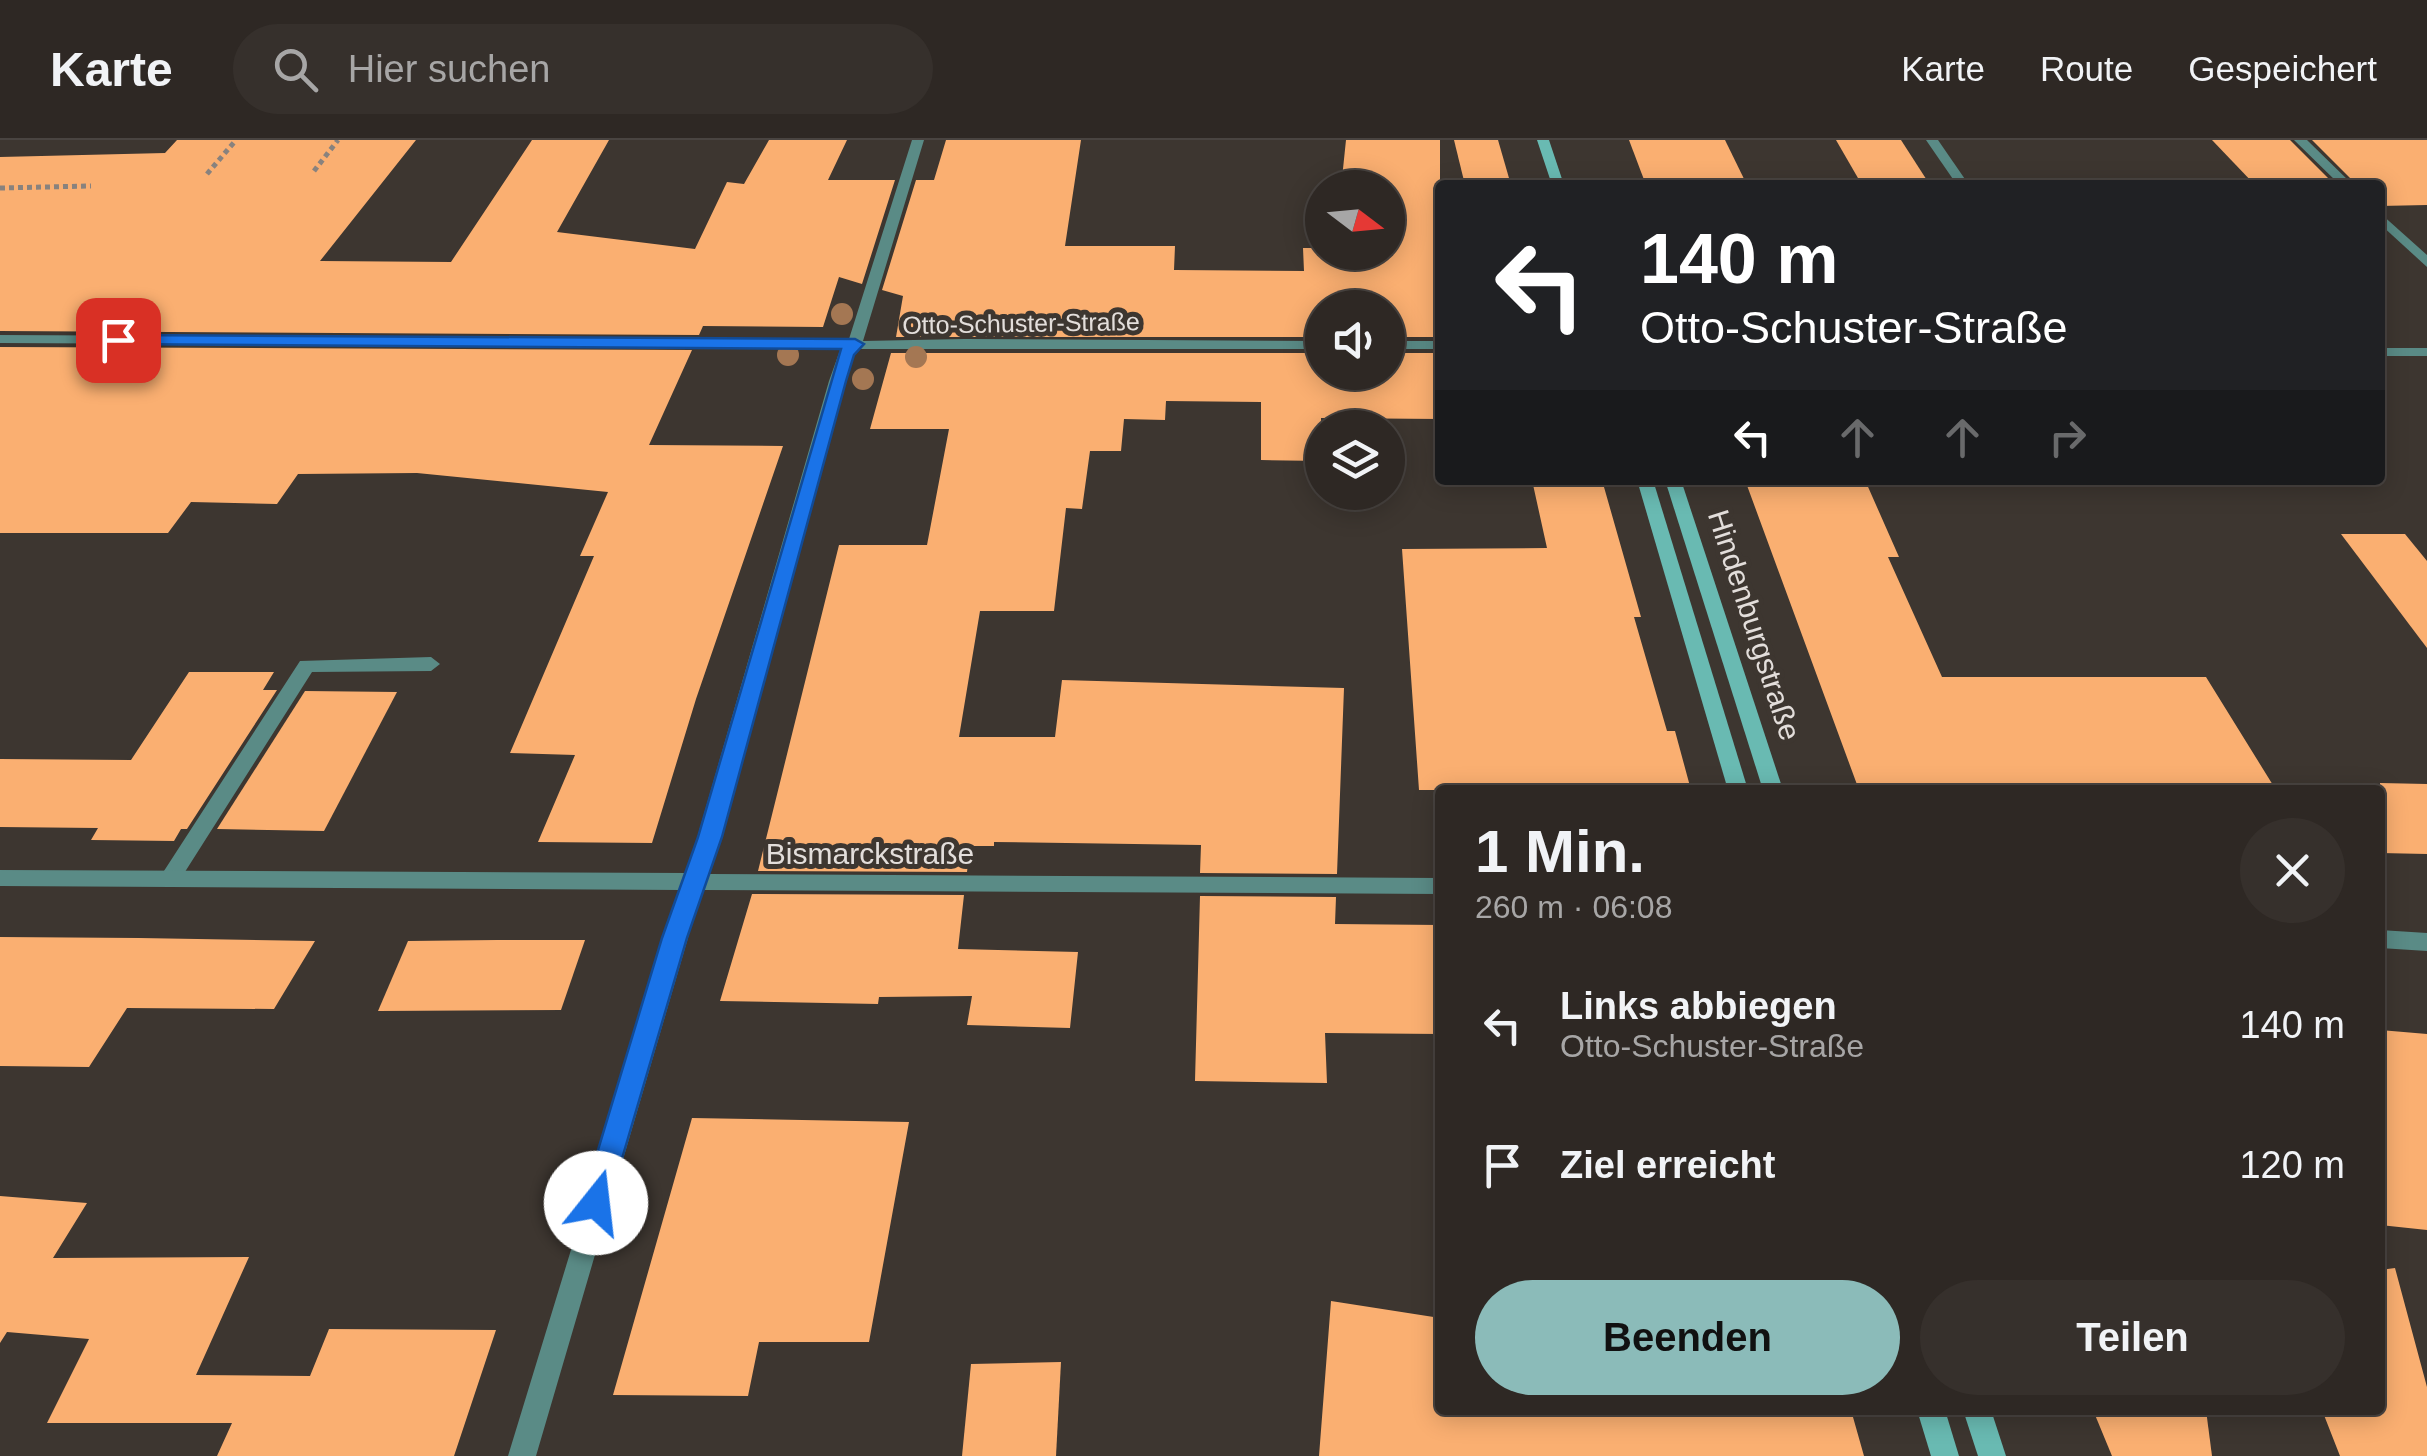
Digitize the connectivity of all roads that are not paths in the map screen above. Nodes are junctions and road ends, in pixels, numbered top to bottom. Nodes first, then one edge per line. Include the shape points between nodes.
1 (918, 140) edge
2 (1543, 140) edge
3 (1932, 140) edge
4 (2300, 140) edge
5 (1556, 180) edge
6 (1960, 180) edge
7 (2341, 180) edge
8 (2385, 222) edge
9 (2427, 262) edge
10 (0, 339) edge
11 (855, 344) junction
12 (1305, 345) edge
13 (1405, 345) edge
14 (1435, 346) edge
15 (2385, 352) edge
16 (2427, 352) edge
17 (1646, 485) edge
18 (1675, 485) edge
19 (431, 664) dead end
20 (1736, 785) edge
21 (1772, 785) edge
22 (0, 878) edge
23 (169, 880) junction
24 (692, 885) junction
25 (1435, 886) edge
26 (2385, 938) edge
27 (2427, 942) edge
28 (1933, 1415) edge
29 (1979, 1415) edge
30 (522, 1456) edge
31 (1945, 1456) edge
32 (1992, 1456) edge

1 - 11 street
2 - 5 main road
3 - 6 street
4 - 7 street
8 - 9 street
10 - 11 street, Otto-Schuster-Straße
11 - 12 street, Otto-Schuster-Straße
11 - 24 street via 837,381
13 - 14 street
15 - 16 street
17 - 20 main road, Hindenburgstraße
18 - 21 main road, Hindenburgstraße
19 - 23 street via 307,666
22 - 23 street, Bismarckstraße
23 - 24 street, Bismarckstraße
24 - 25 street, Bismarckstraße
24 - 30 street
26 - 27 street
28 - 31 main road
29 - 32 main road

